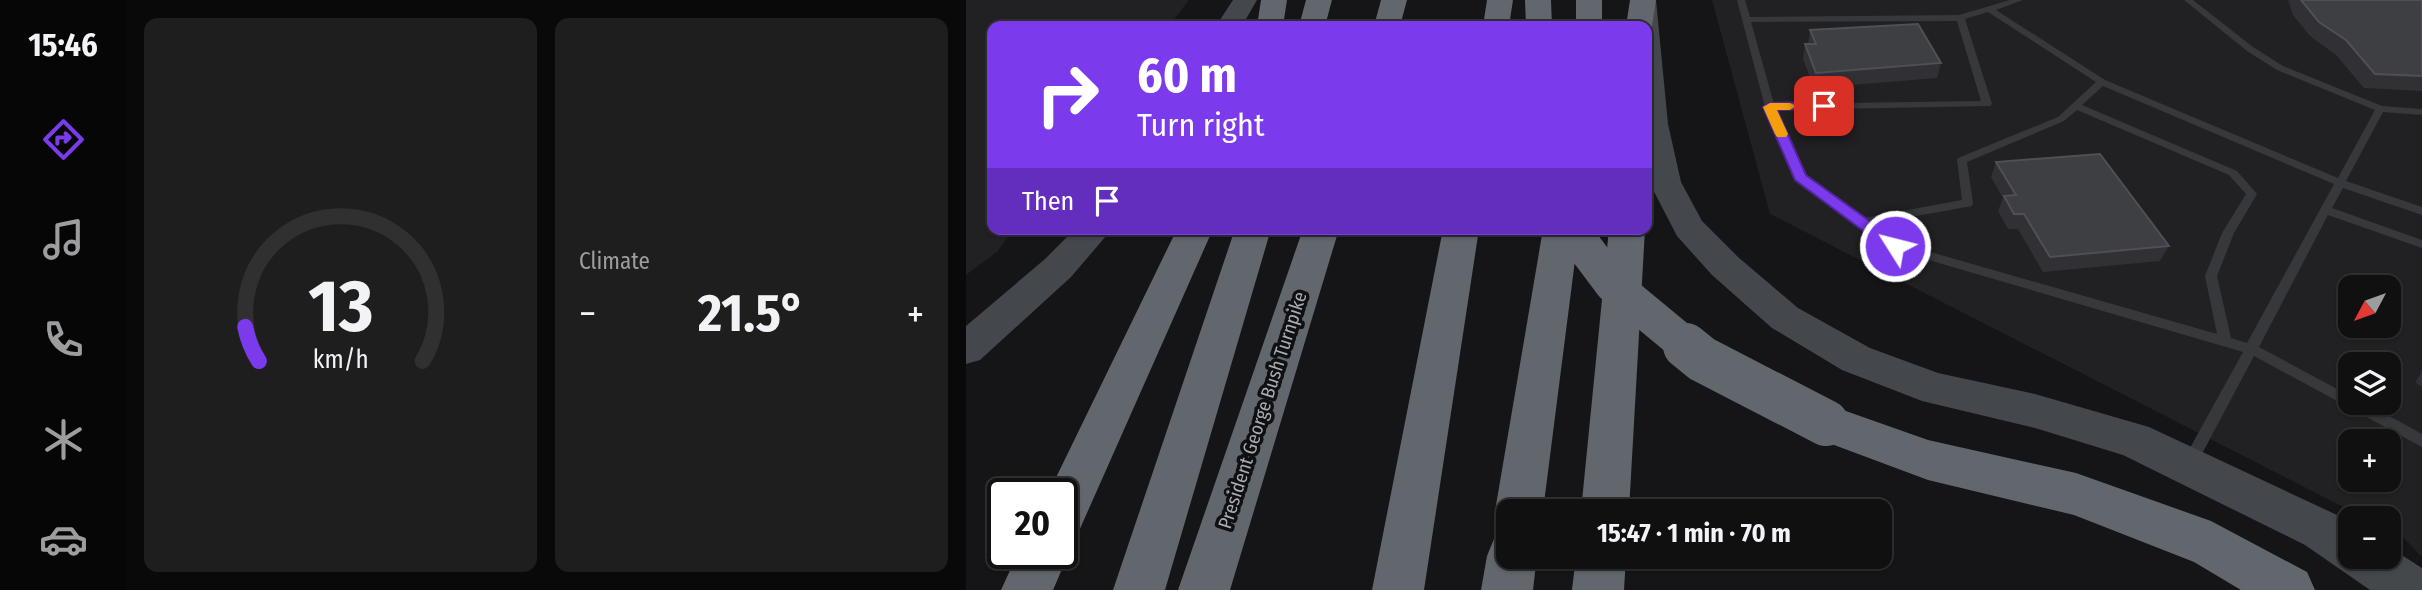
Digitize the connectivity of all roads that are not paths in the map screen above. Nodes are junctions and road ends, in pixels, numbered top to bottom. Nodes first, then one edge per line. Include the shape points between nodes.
1 (1245, 0) edge
2 (1274, 0) edge
3 (1320, 0) edge
4 (1394, 0) edge
5 (1500, 0) edge
6 (1538, 0) edge
7 (1590, 0) edge
8 (1644, 0) edge
9 (1741, 0) edge
10 (2019, 0) edge
11 (2188, 0) edge
12 (1989, 9) junction
13 (1960, 18) junction
14 (1746, 20) junction
15 (1232, 21) edge
16 (1271, 21) edge
17 (1314, 21) edge
18 (1388, 21) edge
19 (1497, 21) edge
20 (1539, 21) edge
21 (1589, 21) edge
22 (1640, 21) edge
23 (1646, 21) edge
24 (2102, 82) junction
25 (2076, 106) junction
26 (1770, 107) junction
27 (2380, 109) junction
28 (1652, 110) edge
29 (2422, 112) edge
30 (2340, 183) junction
31 (2325, 211) junction
32 (2422, 212) edge
33 (1861, 222) junction
34 (1089, 235) edge
35 (1192, 235) edge
36 (1251, 235) edge
37 (1319, 235) edge
38 (1460, 235) edge
39 (1560, 235) edge
40 (1575, 235) edge
41 (1627, 235) edge
42 (2422, 244) edge
43 (2225, 342) junction
44 (966, 349) edge
45 (2251, 349) junction
46 (2338, 396) edge
47 (2374, 415) edge
48 (2422, 441) edge
49 (2188, 466) junction
50 (1078, 481) edge
51 (1521, 499) edge
52 (1606, 499) edge
53 (2338, 541) edge
54 (1037, 569) edge
55 (1510, 569) edge
56 (1600, 569) edge
57 (2381, 569) edge
58 (1027, 590) edge
59 (1139, 590) edge
60 (1204, 590) edge
61 (1398, 590) edge
62 (1507, 590) edge
63 (1598, 590) edge
64 (2289, 590) edge
65 (2413, 590) edge

1 - 15 main road
2 - 16 highway
3 - 17 highway
4 - 18 highway
5 - 19 highway
6 - 20 highway
7 - 21 highway
8 - 22 highway
8 - 23 main road
9 - 14 lane
10 - 12 lane
11 - 27 lane via 2280,68
12 - 13 lane
12 - 24 lane
13 - 14 lane
13 - 26 lane via 1987,104
14 - 26 lane
24 - 25 lane
24 - 30 lane
25 - 33 lane via 2061,120 1962,160 1968,203
25 - 43 lane via 2232,173 2252,194 2228,233 2211,276
26 - 33 lane via 1800,177
27 - 29 lane
27 - 30 lane
28 - 49 main road via 1665,182 1689,228 1785,318 1856,359 1936,389 2134,440
30 - 31 lane
30 - 32 lane
31 - 42 lane
31 - 45 lane
33 - 43 lane via 1895,246
34 - 44 main road
35 - 50 highway
36 - 59 highway
37 - 60 highway, President George Bush Turnpike
38 - 61 highway
39 - 51 highway
40 - 64 highway, bridge via 1612,285 1702,359 1826,423 1928,460 2076,494 2211,545
41 - 52 highway
43 - 45 lane
45 - 46 lane
45 - 49 lane
47 - 48 lane
49 - 53 main road
54 - 58 highway
55 - 62 highway
56 - 63 highway
57 - 65 main road

